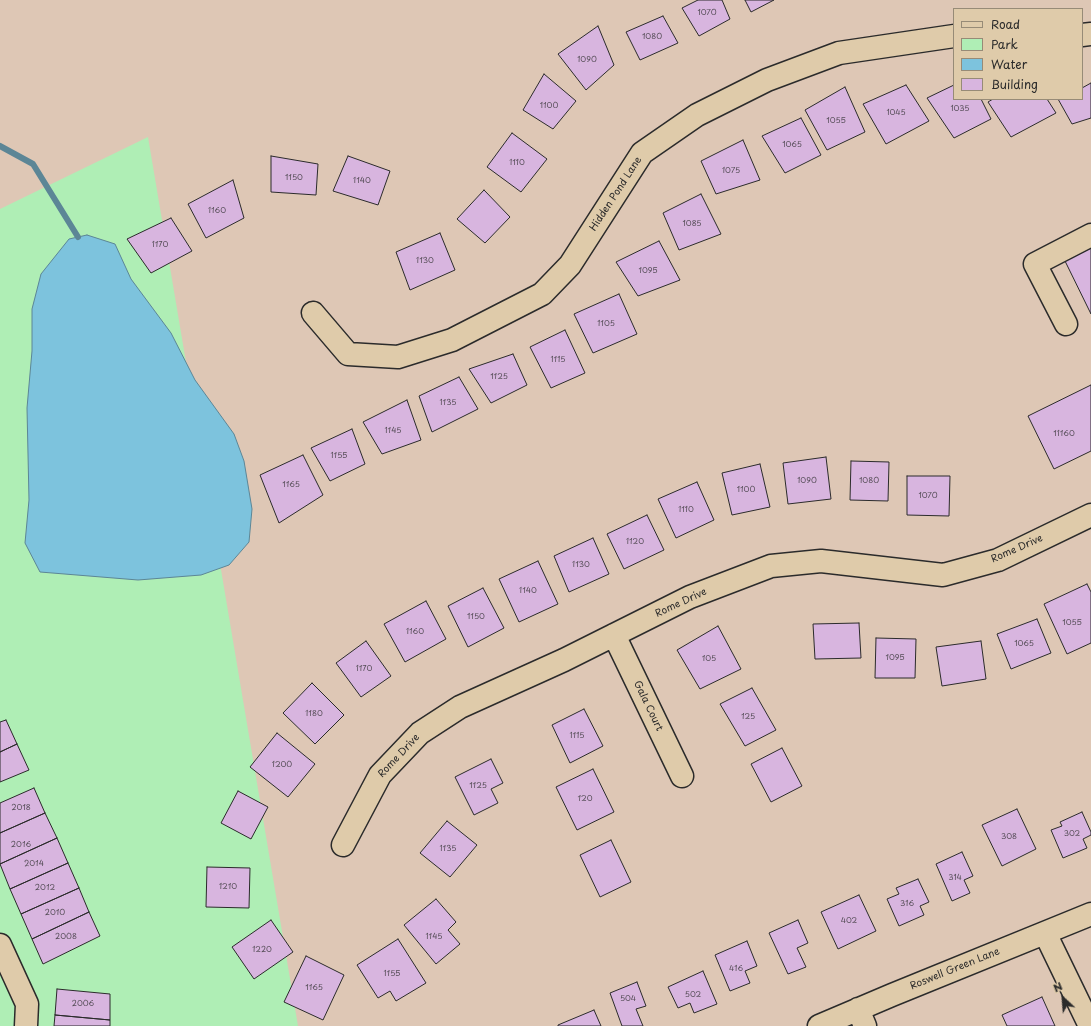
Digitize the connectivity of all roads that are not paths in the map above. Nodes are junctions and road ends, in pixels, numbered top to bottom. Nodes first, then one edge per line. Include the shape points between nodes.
1 (953, 36) edge
2 (1091, 235) edge
3 (313, 313) dead end
4 (1066, 324) dead end
5 (1091, 515) edge
6 (614, 635) junction
7 (682, 776) dead end
8 (343, 845) dead end
9 (1091, 914) edge
10 (1045, 933) junction
11 (0, 945) edge
12 (862, 1018) edge
13 (26, 1026) edge
14 (819, 1026) edge
15 (1090, 1026) edge

1 - 3 street, Hidden Pond Lane via 839,52 767,80 697,114 642,153 570,265 542,294 452,340 398,357 348,354
2 - 4 street via 1035,264
5 - 6 street, Rome Drive via 998,560 943,575 821,561 771,566 690,597
6 - 7 street, Gala Court
6 - 8 street, Rome Drive via 460,708 420,733 380,775
9 - 10 street, Roswell Green Lane
10 - 12 street, Roswell Green Lane
10 - 15 street
11 - 13 street via 27,1004
12 - 14 street, Roswell Green Lane

